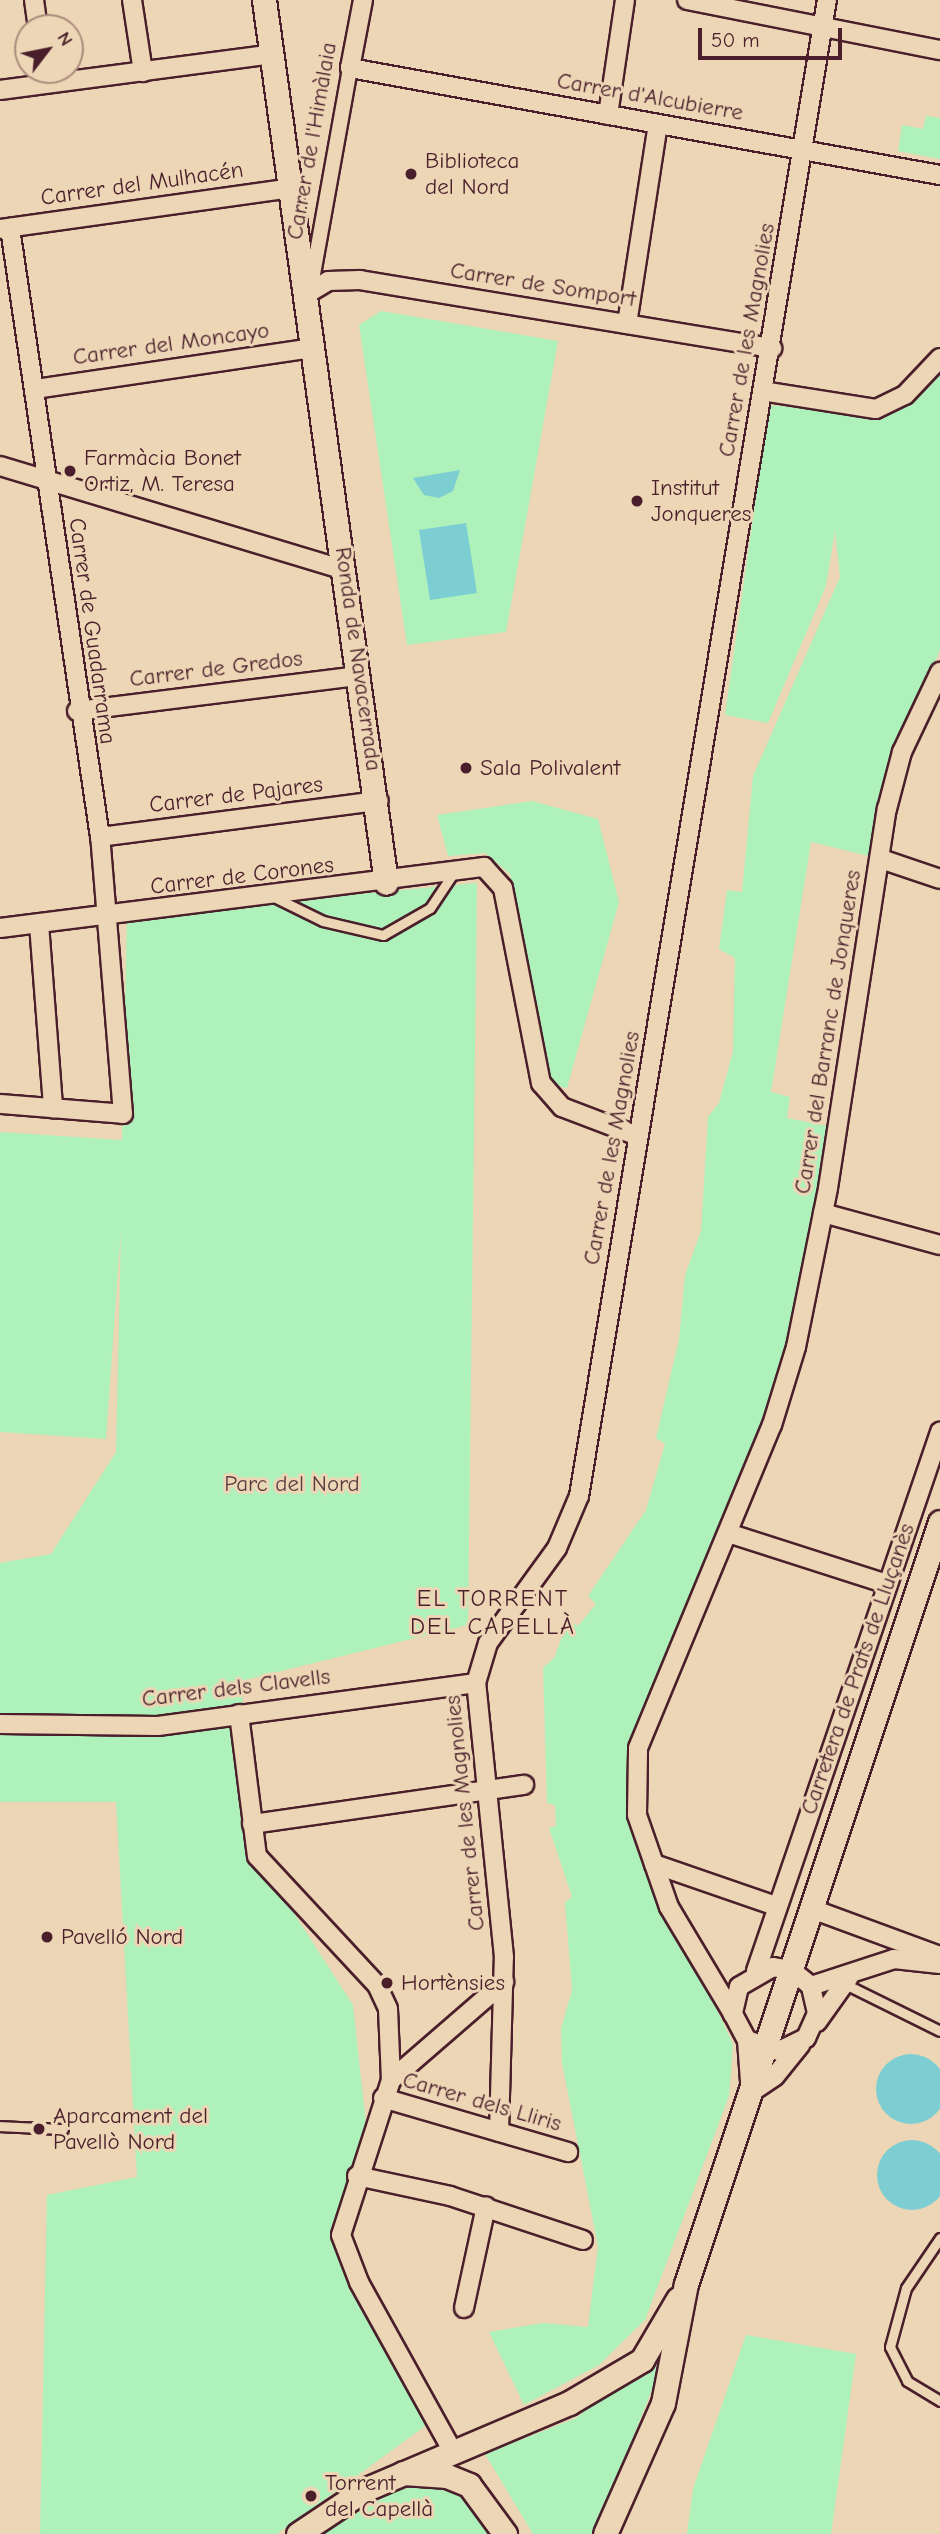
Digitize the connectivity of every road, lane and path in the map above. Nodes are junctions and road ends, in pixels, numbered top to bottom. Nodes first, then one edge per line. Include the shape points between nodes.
1 (132, 0) edge
2 (264, 0) edge
3 (363, 0) edge
4 (625, 0) edge
5 (687, 0) edge
6 (827, 0) edge
7 (823, 28) junction
8 (940, 50) edge
9 (273, 54) junction
10 (350, 68) junction
11 (143, 72) junction
12 (84, 76) edge
13 (22, 84) edge
14 (0, 90) edge
15 (608, 115) junction
16 (658, 124) junction
17 (803, 150) junction
18 (940, 175) edge
19 (291, 188) junction
20 (5, 229) edge
21 (310, 292) junction
22 (627, 324) junction
23 (313, 348) junction
24 (772, 348) junction
25 (940, 358) edge
26 (35, 389) junction
27 (762, 391) junction
28 (0, 466) edge
29 (47, 482) junction
30 (345, 570) junction
31 (940, 672) edge
32 (360, 676) junction
33 (77, 711) junction
34 (379, 801) junction
35 (100, 837) junction
36 (881, 859) junction
37 (457, 867) junction
38 (940, 879) edge
39 (386, 883) junction
40 (276, 898) junction
41 (103, 917) junction
42 (39, 924) junction
43 (0, 928) edge
44 (0, 1104) edge
45 (53, 1108) junction
46 (638, 1136) junction
47 (823, 1213) junction
48 (940, 1245) edge
49 (940, 1432) edge
50 (940, 1522) edge
51 (728, 1533) junction
52 (887, 1584) junction
53 (476, 1683) junction
54 (239, 1714) junction
55 (0, 1724) edge
56 (524, 1785) dead end
57 (487, 1788) junction
58 (252, 1824) junction
59 (654, 1864) junction
60 (776, 1906) junction
61 (812, 1909) junction
62 (940, 1956) edge
63 (940, 1964) edge
64 (860, 1968) junction
65 (791, 1970) junction
66 (756, 1971) junction
67 (504, 1982) junction
68 (843, 1983) junction
69 (811, 1986) junction
70 (733, 2014) junction
71 (940, 2031) edge
72 (809, 2035) junction
73 (756, 2045) junction
74 (391, 2080) junction
75 (750, 2093) junction
76 (383, 2098) junction
77 (0, 2126) edge
78 (63, 2129) dead end
79 (499, 2132) junction
80 (568, 2152) dead end
81 (357, 2176) junction
82 (486, 2206) junction
83 (940, 2238) edge
84 (583, 2240) dead end
85 (686, 2284) junction
86 (464, 2308) dead end
87 (940, 2401) edge
88 (452, 2450) junction
89 (400, 2473) junction
90 (298, 2534) edge
91 (505, 2534) edge
92 (605, 2534) edge

1 - 11 street
2 - 9 street, Ronda de Navacerrada
3 - 10 street, Carrer de l'Himàlaia
4 - 15 street
5 - 7 street
6 - 7 street, Carrer de les Magnolies
7 - 8 street
7 - 17 street, Carrer de les Magnolies
9 - 11 street
9 - 19 street, Ronda de Navacerrada
10 - 15 street, Carrer d'Alcubierre
10 - 21 street, Carrer de l'Himàlaia
11 - 12 street
13 - 14 street
15 - 16 street, Carrer d'Alcubierre
16 - 17 street, Carrer d'Alcubierre
16 - 22 street
17 - 18 street, Carrer d'Alcubierre
17 - 24 street, Carrer de les Magnolies
19 - 20 street, Carrer del Mulhacén
19 - 21 street, Ronda de Navacerrada
20 - 26 street, Carrer de Guadarrama
21 - 22 street, Carrer de Somport via 328,281 360,280
21 - 23 street, Ronda de Navacerrada
22 - 24 street, Carrer de Somport
23 - 26 street, Carrer del Moncayo
23 - 30 street, Ronda de Navacerrada
24 - 27 street, Carrer de les Magnolies
25 - 27 street via 905,395 876,409
26 - 29 street, Carrer de Guadarrama
27 - 46 street, Carrer de les Magnolies
28 - 29 street
29 - 30 street
29 - 33 street, Carrer de Guadarrama
30 - 32 street, Ronda de Navacerrada
31 - 36 street, Carrer del Barranc de Jonqueres via 902,752
32 - 33 street, Carrer de Gredos
32 - 34 street, Ronda de Navacerrada
33 - 35 street, Carrer de Guadarrama
34 - 35 street, Carrer de Pajares
34 - 39 street, Ronda de Navacerrada
35 - 41 street, Carrer de Guadarrama
36 - 38 street, Carrer del Barranc de Jonqueres
36 - 47 street, Carrer del Barranc de Jonqueres
37 - 39 street
37 - 40 lane via 430,908 383,935 323,921
37 - 46 street via 484,867 503,888 533,1066 547,1093 583,1117
39 - 40 street, Carrer de Corones
40 - 41 street, Carrer de Corones
41 - 42 street, Carrer de Corones
41 - 45 street via 123,1114
42 - 43 street, Carrer de Corones
42 - 45 street
44 - 45 street
46 - 53 street, Carrer de les Magnolies via 572,1522 488,1643
47 - 48 street, Carrer del Barranc de Jonqueres
47 - 51 street, Carrer del Barranc de Jonqueres via 796,1347
49 - 52 street, Carretera de Prats de Lluçanès
50 - 61 street, Carretera de Prats de Lluçanès
51 - 52 street
51 - 59 street, Carrer del Barranc de Jonqueres via 638,1748 637,1815
52 - 60 street, Carretera de Prats de Lluçanès
53 - 54 street, Carrer dels Clavells
53 - 57 street, Carrer de les Magnolies
54 - 55 street, Carrer dels Clavells via 158,1726
54 - 58 street
56 - 57 street
57 - 58 street
57 - 67 street, Carrer de les Magnolies
58 - 74 street via 265,1867 383,1995
59 - 60 street
59 - 70 street, Carrer del Barranc de Jonqueres via 669,1907
60 - 66 street, Carretera de Prats de Lluçanès
61 - 62 street
61 - 65 street, Carretera de Prats de Lluçanès
63 - 64 street via 894,1959
64 - 68 street
64 - 69 street
65 - 66 street
65 - 69 street
65 - 73 street, Carretera de Prats de Lluçanès
66 - 70 street, Carretera de Prats de Lluçanès via 739,1987
67 - 74 street
67 - 79 street, Carrer de les Magnolies
68 - 71 lane
68 - 72 street
69 - 72 street via 817,2013
70 - 73 street
72 - 73 street via 793,2048
72 - 75 street via 775,2076
73 - 75 street, Carretera de Prats de Lluçanès
74 - 76 street
75 - 85 street, Carretera de Prats de Lluçanès
76 - 79 street, Carrer dels Lliris
76 - 81 street
77 - 78 lane
79 - 80 street, Carrer dels Lliris
81 - 82 street
81 - 88 street via 344,2213 346,2255
82 - 84 street
82 - 86 street
83 - 87 lane via 906,2288 890,2347 906,2381
85 - 88 street, Carretera de Prats de Lluçanès via 642,2360 569,2403
85 - 92 street, Carretera de Prats de Lluçanès via 663,2403
88 - 89 street, Carretera de Prats de Lluçanès
89 - 90 street, Carretera de Prats de Lluçanès
89 - 91 street via 447,2476 469,2484

